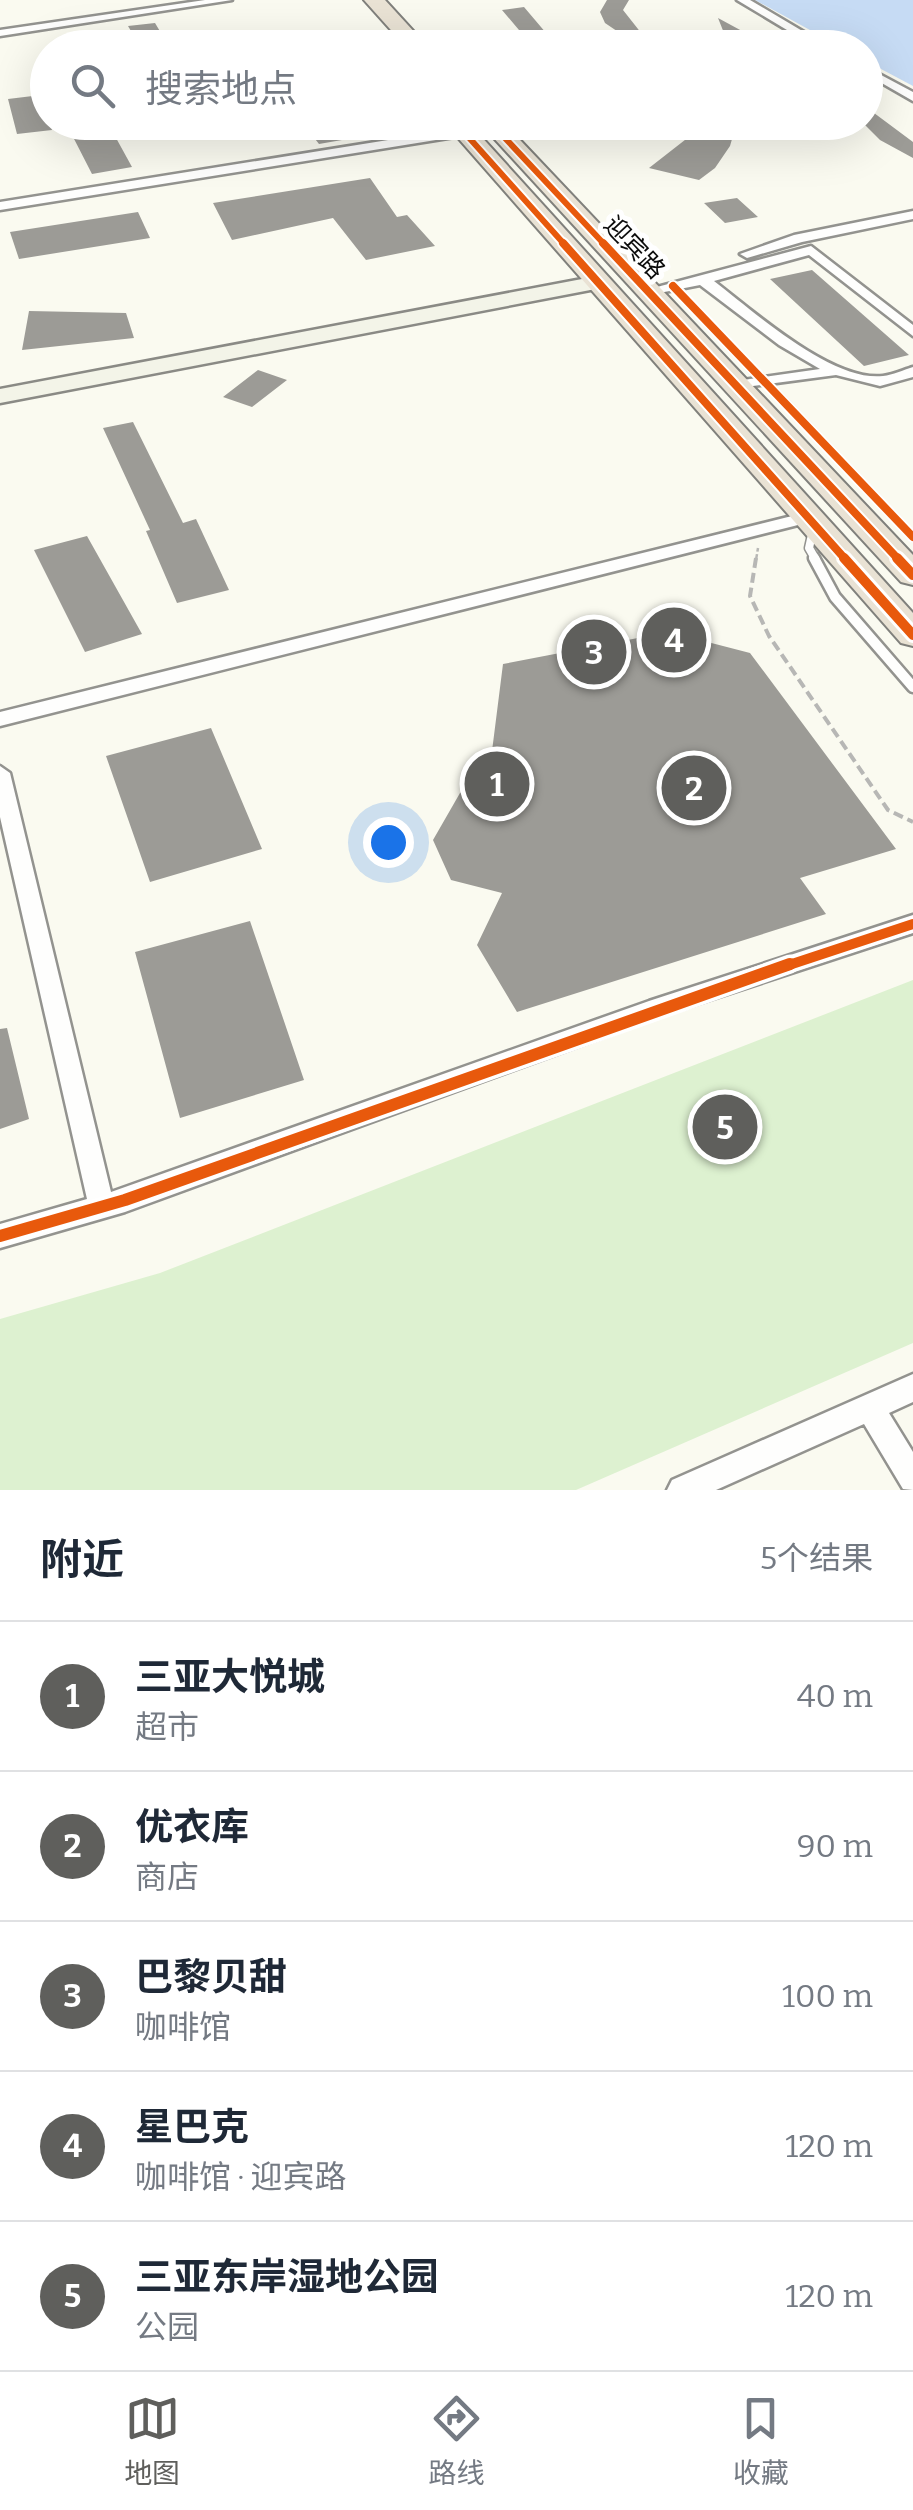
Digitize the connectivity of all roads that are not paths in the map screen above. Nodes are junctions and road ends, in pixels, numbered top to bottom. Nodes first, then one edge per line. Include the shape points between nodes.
1 (227, 0) edge
2 (374, 0) edge
3 (742, 0) edge
4 (356, 12) dead end
5 (372, 30) edge
6 (402, 30) edge
7 (794, 30) edge
8 (0, 33) edge
9 (883, 80) edge
10 (913, 97) edge
11 (387, 140) edge
12 (481, 140) edge
13 (485, 140) edge
14 (0, 206) edge
15 (913, 215) edge
16 (799, 238) junction
17 (811, 250) junction
18 (703, 280) junction
19 (598, 282) junction
20 (661, 289) junction
21 (913, 332) edge
22 (836, 370) junction
23 (913, 372) edge
24 (749, 383) junction
25 (0, 396) edge
26 (811, 520) junction
27 (913, 537) edge
28 (913, 576) edge
29 (913, 635) edge
30 (913, 687) edge
31 (0, 719) edge
32 (0, 773) edge
33 (913, 924) edge
34 (102, 1207) junction
35 (0, 1236) edge
36 (913, 1388) edge
37 (870, 1407) junction
38 (913, 1479) edge
39 (682, 1490) edge

1 - 8 street
2 - 6 highway
3 - 7 street
4 - 5 highway
9 - 10 street
11 - 14 street
12 - 19 highway, 迎宾路
13 - 20 highway, 迎宾路
15 - 16 street
16 - 17 street
16 - 18 street via 726,261
17 - 18 street
17 - 21 street
18 - 20 street
18 - 22 street
19 - 25 street
19 - 26 highway, 迎宾路
20 - 24 highway, 迎宾路
22 - 23 street via 880,382
22 - 24 street
24 - 27 lane
24 - 28 highway, 迎宾路
26 - 29 highway, 迎宾路
26 - 30 lane via 809,548 835,597
26 - 31 street
32 - 34 street
33 - 34 street via 657,1008
34 - 35 street
36 - 37 street
37 - 38 street
37 - 39 street

